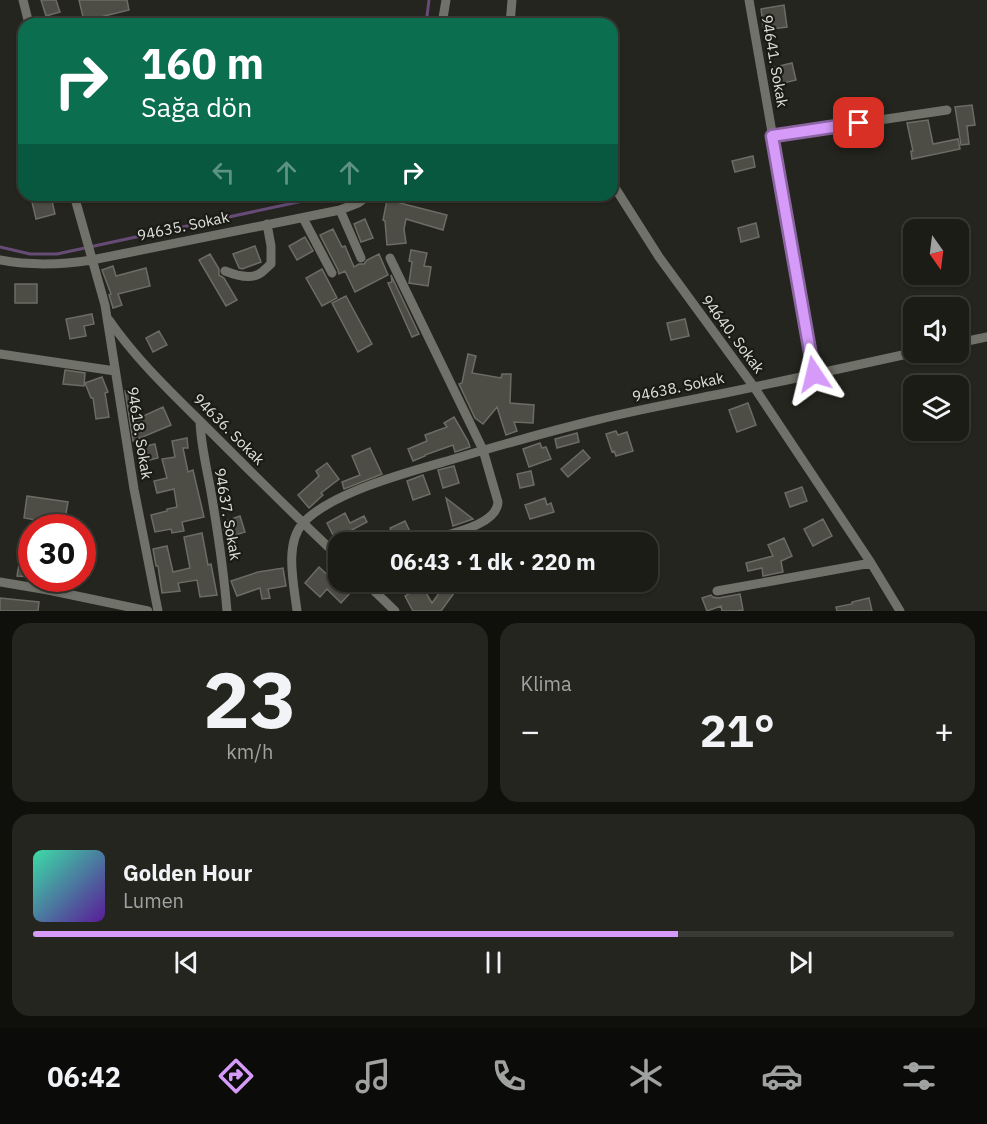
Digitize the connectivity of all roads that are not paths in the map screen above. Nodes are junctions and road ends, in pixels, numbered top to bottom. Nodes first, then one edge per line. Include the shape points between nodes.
1 (23, 0) edge
2 (446, 0) edge
3 (512, 0) edge
4 (749, 0) edge
5 (28, 18) edge
6 (443, 18) edge
7 (510, 18) edge
8 (947, 110) dead end
9 (772, 136) junction
10 (618, 192) edge
11 (76, 201) edge
12 (361, 201) edge
13 (340, 210) junction
14 (303, 218) junction
15 (267, 224) junction
16 (90, 252) junction
17 (361, 258) dead end
18 (390, 258) dead end
19 (0, 260) edge
20 (225, 271) dead end
21 (332, 273) dead end
22 (106, 316) junction
23 (987, 337) edge
24 (969, 341) edge
25 (0, 354) edge
26 (903, 355) edge
27 (115, 371) junction
28 (814, 374) junction
29 (754, 387) junction
30 (200, 421) junction
31 (483, 450) junction
32 (303, 523) junction
33 (456, 532) edge
34 (328, 547) edge
35 (871, 563) junction
36 (0, 582) edge
37 (717, 591) dead end
38 (375, 592) edge
39 (148, 611) edge
40 (158, 611) edge
41 (227, 611) edge
42 (297, 611) edge
43 (395, 611) edge
44 (900, 611) edge

1 - 5 street
2 - 6 street
3 - 7 street
4 - 9 street, 94641. Sokak
8 - 9 street
9 - 28 street, 94641. Sokak
10 - 29 street, 94640. Sokak via 659,257
11 - 16 street, 94618. Sokak
12 - 13 street, 94635. Sokak
13 - 14 street, 94635. Sokak
13 - 17 street
14 - 15 street, 94635. Sokak
14 - 21 street
15 - 16 street, 94635. Sokak
15 - 20 street via 271,264 258,275
16 - 19 street, 94635. Sokak via 52,265
16 - 22 street, 94618. Sokak
18 - 31 street
22 - 27 street, 94618. Sokak
22 - 30 street, 94636. Sokak via 137,357
23 - 24 street
25 - 27 street
26 - 28 street, 94638. Sokak
27 - 40 street, 94618. Sokak
28 - 29 street, 94638. Sokak
29 - 31 street, 94638. Sokak via 597,420
29 - 35 street, 94640. Sokak
30 - 32 street, 94636. Sokak
30 - 41 street, 94637. Sokak
31 - 32 street, 94638. Sokak via 366,487 334,501
31 - 33 street via 498,506 475,526
32 - 34 street, 94636. Sokak
32 - 42 street via 292,547
35 - 37 street
35 - 44 street, 94640. Sokak
36 - 39 street
38 - 43 street

